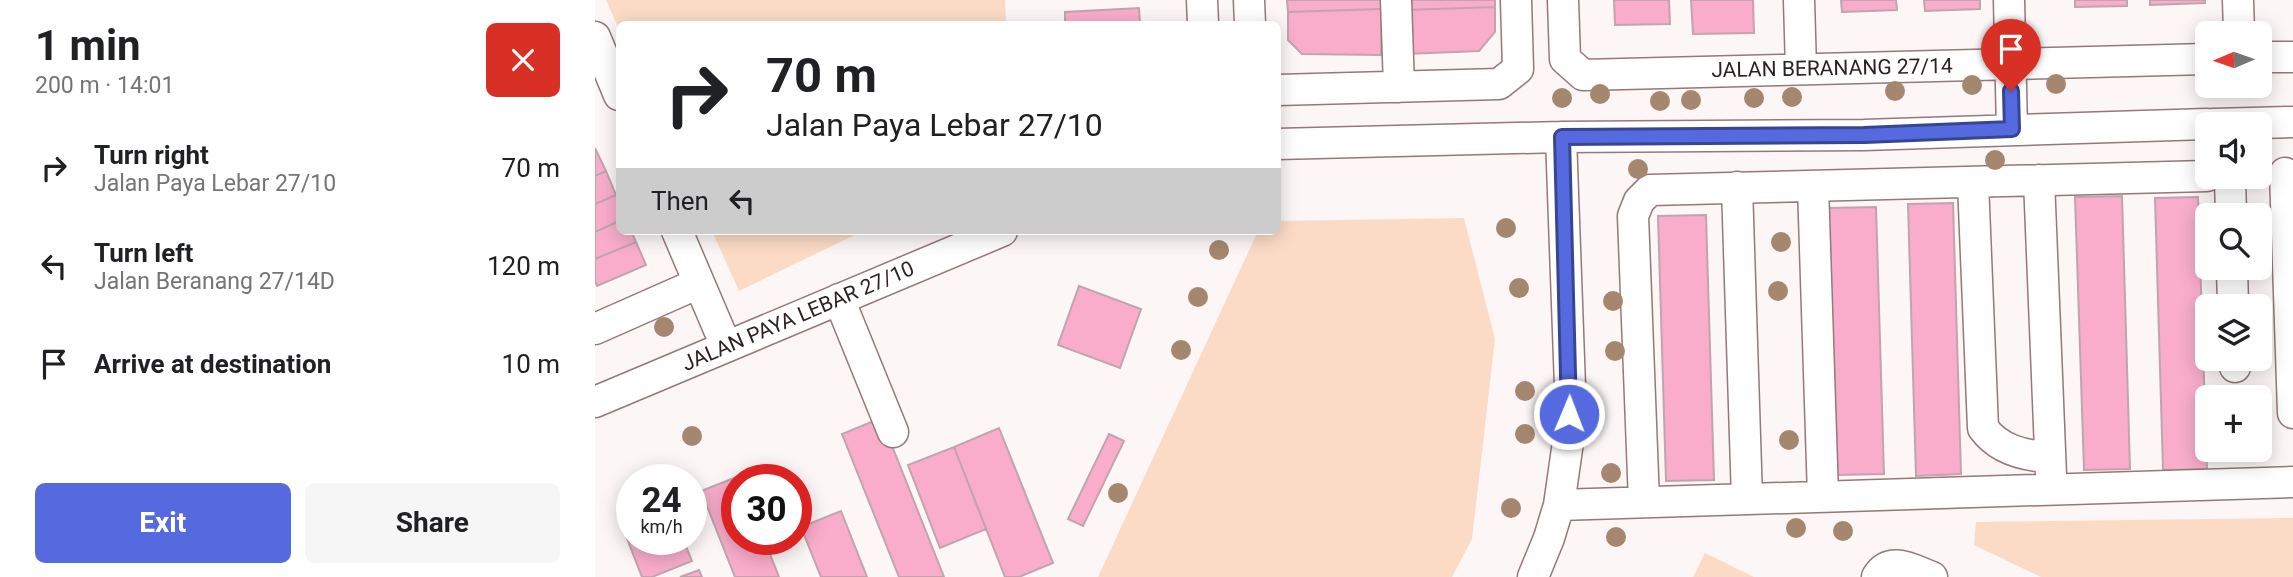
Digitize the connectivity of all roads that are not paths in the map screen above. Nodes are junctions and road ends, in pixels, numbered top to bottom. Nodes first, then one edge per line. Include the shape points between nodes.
1 (1202, 0) edge
2 (1249, 0) edge
3 (1396, 0) edge
4 (1516, 0) edge
5 (1563, 0) edge
6 (1799, 0) edge
7 (2009, 0) edge
8 (2238, 0) edge
9 (1203, 21) edge
10 (1250, 21) edge
11 (2239, 21) edge
12 (595, 37) edge
13 (2272, 57) edge
14 (2293, 57) edge
15 (2195, 59) edge
16 (2011, 64) junction
17 (1801, 69) junction
18 (1399, 87) junction
19 (616, 88) edge
20 (1281, 90) edge
21 (2293, 122) edge
22 (2272, 123) edge
23 (2195, 124) edge
24 (2012, 129) junction
25 (1562, 137) junction
26 (1281, 145) edge
27 (2279, 173) edge
28 (2195, 176) edge
29 (2039, 180) junction
30 (1973, 182) junction
31 (1813, 186) junction
32 (1737, 187) junction
33 (679, 235) edge
34 (992, 235) edge
35 (699, 283) junction
36 (839, 299) junction
37 (595, 328) edge
38 (726, 346) junction
39 (595, 402) edge
40 (2293, 413) edge
41 (893, 432) dead end
42 (2050, 457) junction
43 (2293, 482) edge
44 (2051, 489) junction
45 (1823, 496) junction
46 (1747, 499) junction
47 (1644, 502) junction
48 (1559, 505) junction
49 (1533, 577) edge
50 (1877, 577) edge
51 (1932, 577) edge

1 - 9 street
2 - 10 street
3 - 18 street
4 - 18 street via 1518,69 1499,84
5 - 17 street, JALAN BERANANG 27/14 via 1565,59 1583,75
6 - 17 street
7 - 16 street
8 - 11 street
12 - 19 street
13 - 14 street
15 - 16 street, JALAN BERANANG 27/14
16 - 17 street, JALAN BERANANG 27/14
16 - 24 street
18 - 20 street
21 - 22 street
23 - 24 street
24 - 25 street
25 - 26 street
25 - 48 street via 1570,387
27 - 40 street
28 - 29 street
29 - 30 street
29 - 42 street
30 - 31 street
30 - 42 street via 1983,428 1991,440 2012,451
31 - 32 street
31 - 45 street
32 - 46 street
32 - 47 street via 1650,190 1633,216
33 - 35 street
34 - 36 street, JALAN PAYA LEBAR 27/10
35 - 37 street
35 - 38 street
36 - 38 street, JALAN PAYA LEBAR 27/10
36 - 41 street
38 - 39 street, JALAN PAYA LEBAR 27/10
42 - 44 street
43 - 44 street
44 - 45 street
45 - 46 street
46 - 47 street
47 - 48 street
48 - 49 street
50 - 51 street via 1881,569 1900,565

